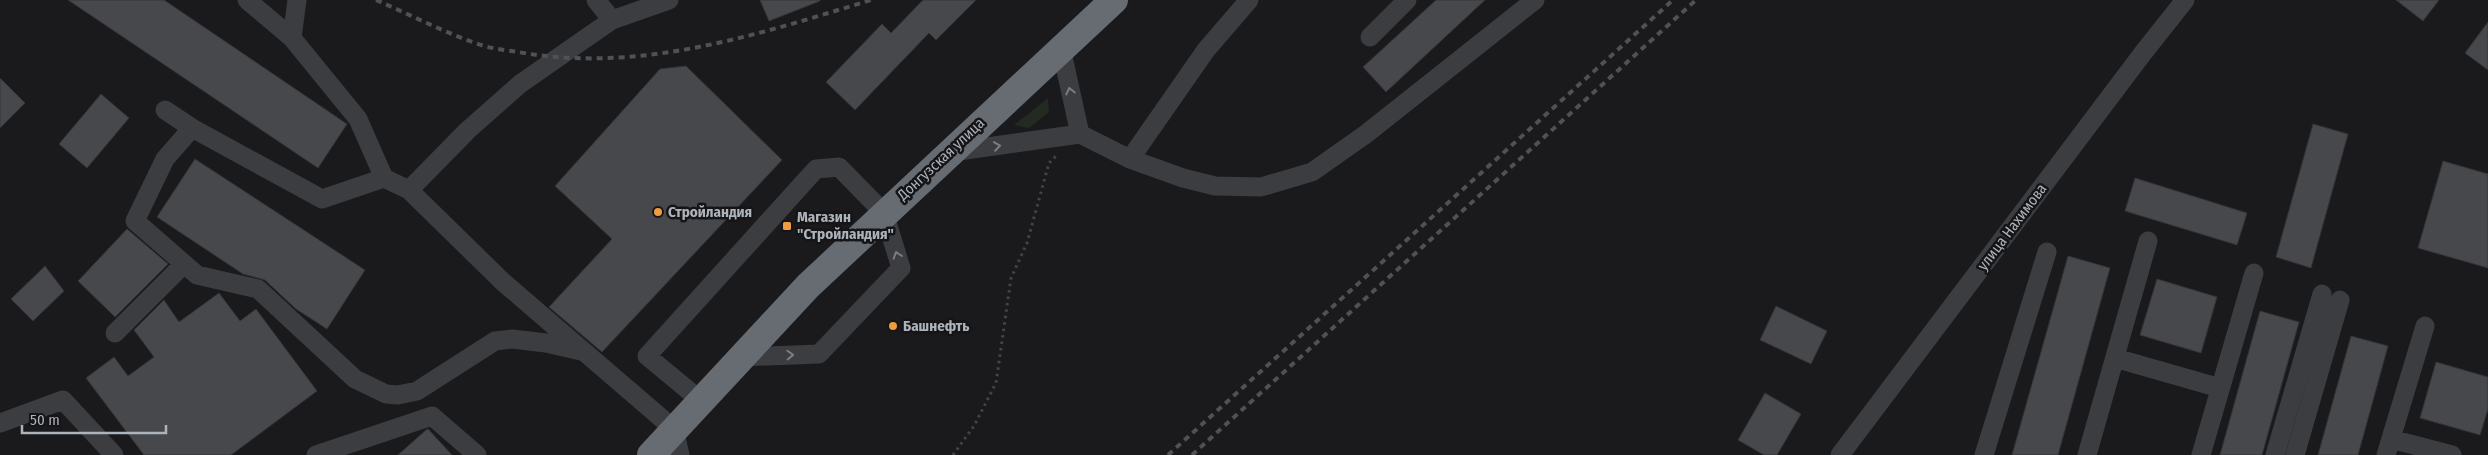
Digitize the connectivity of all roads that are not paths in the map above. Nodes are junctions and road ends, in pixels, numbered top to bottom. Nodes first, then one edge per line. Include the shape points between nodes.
1 (247, 0) edge
2 (297, 0) edge
3 (596, 0) edge
4 (669, 0) edge
5 (1114, 0) edge
6 (1249, 0) edge
7 (1407, 0) edge
8 (1535, 0) edge
9 (2185, 0) edge
10 (612, 20) junction
11 (292, 38) junction
12 (1370, 38) dead end
13 (1061, 48) junction
14 (165, 110) dead end
15 (192, 128) junction
16 (1080, 134) junction
17 (949, 152) junction
18 (1130, 159) junction
19 (384, 178) junction
20 (409, 190) junction
21 (884, 213) junction
22 (2148, 242) dead end
23 (2047, 252) dead end
24 (184, 264) junction
25 (2254, 274) dead end
26 (2322, 294) dead end
27 (2340, 300) dead end
28 (2425, 326) dead end
29 (115, 333) dead end
30 (586, 352) junction
31 (741, 357) junction
32 (2115, 358) junction
33 (2220, 388) junction
34 (700, 400) junction
35 (0, 422) edge
36 (674, 429) junction
37 (2389, 447) edge
38 (1843, 454) edge
39 (114, 455) edge
40 (316, 455) edge
41 (477, 455) edge
42 (651, 455) edge
43 (680, 455) edge
44 (1984, 455) edge
45 (2087, 455) edge
46 (2201, 455) edge
47 (2275, 455) edge
48 (2295, 455) edge
49 (2452, 455) edge

1 - 11 street
2 - 11 street
3 - 10 street
4 - 10 street
5 - 13 highway, Донгузская улица
6 - 18 street via 1206,50
7 - 12 street
8 - 18 street via 1366,134 1312,172 1261,188 1215,186
9 - 38 street, улица Нахимова
10 - 20 street via 520,84 468,130
11 - 19 street via 358,119
16 -> 13 street
13 - 17 highway, Донгузская улица
14 - 15 street
15 - 19 street via 322,199
15 - 24 street via 165,159 135,221
17 -> 16 street
16 - 18 street
17 - 21 highway, Донгузская улица
19 - 20 street
20 - 30 street via 503,282
21 - 31 highway, Донгузская улица
31 -> 21 street via 820,354 901,268
21 - 34 street via 839,167 816,169 647,356
22 - 32 street
23 - 44 street
24 - 29 street
24 - 30 street via 197,275 258,289 355,379 386,394 417,391 495,341 512,339 546,343
25 - 33 street
26 - 47 street
27 - 48 street
28 - 37 street
30 - 36 street
31 - 34 highway, Донгузская улица
32 - 33 street
32 - 45 street
33 - 46 street
34 - 36 highway, Донгузская улица
35 - 39 street via 62,400
36 - 42 highway, Донгузская улица
36 - 43 street
37 - 49 street
40 - 41 street via 432,416

